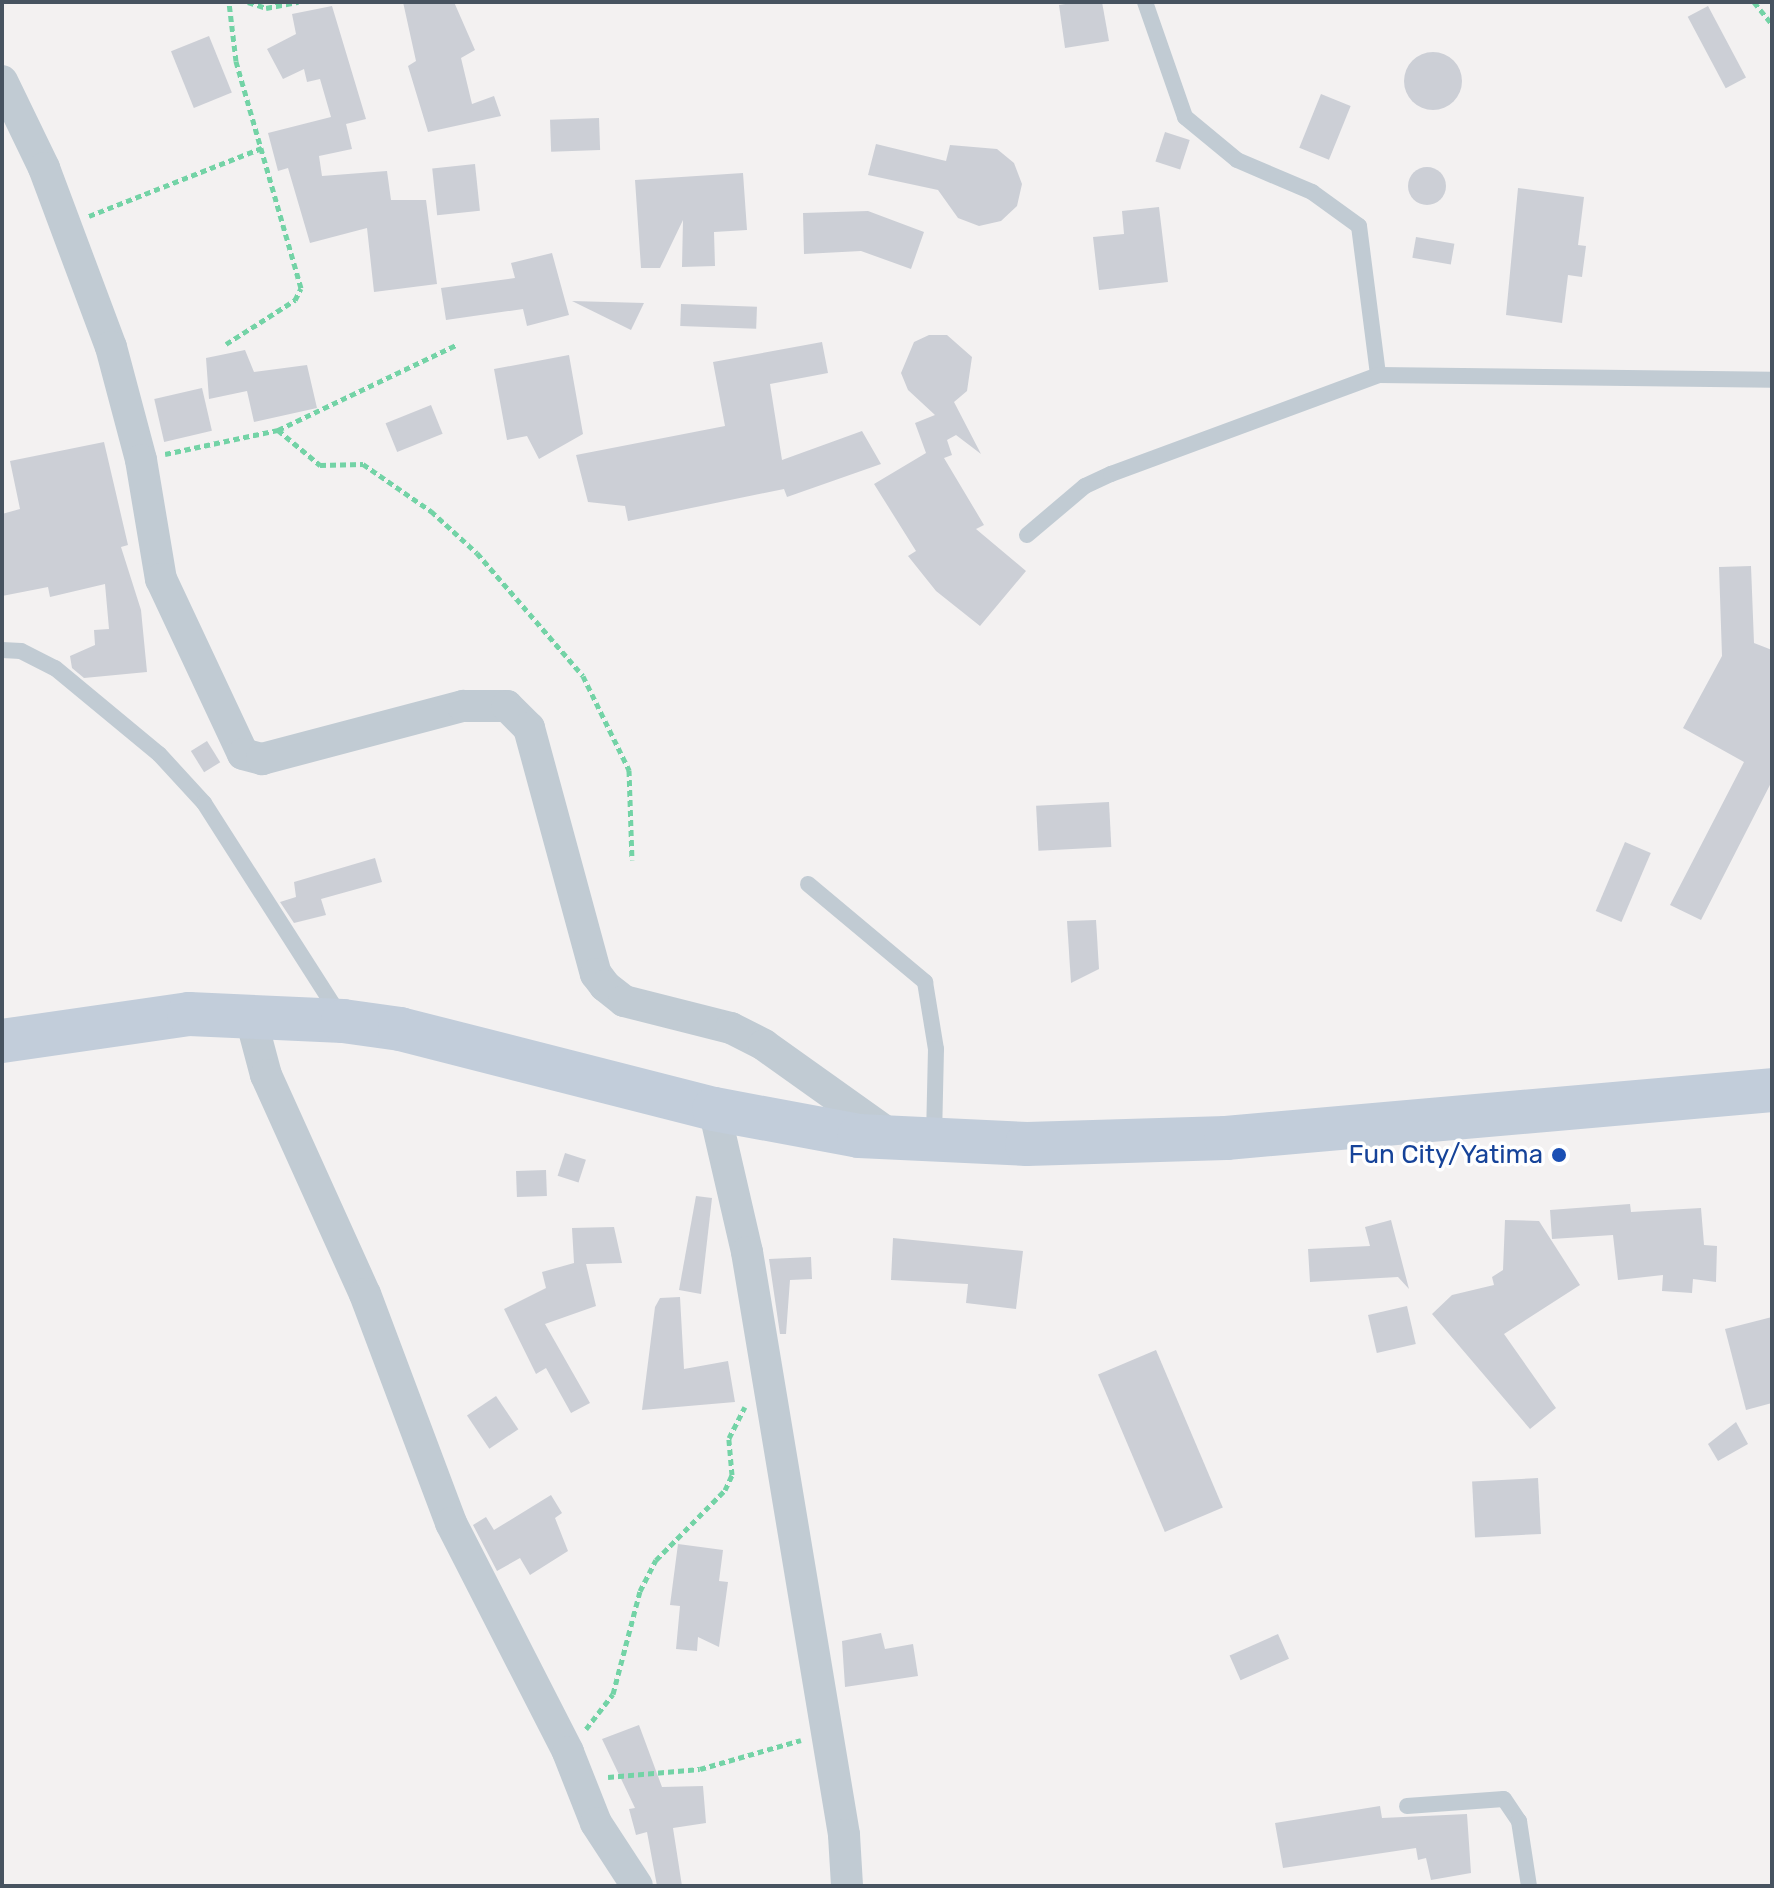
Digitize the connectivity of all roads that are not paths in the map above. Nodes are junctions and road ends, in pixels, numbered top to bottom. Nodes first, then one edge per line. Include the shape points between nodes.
1 (1145, 2) edge
2 (2, 81) edge
3 (1378, 375) junction
4 (1772, 380) edge
5 (1027, 535) dead end
6 (2, 650) edge
7 (808, 884) dead end
8 (250, 1015) junction
9 (343, 1021) junction
10 (2, 1041) edge
11 (1772, 1090) edge
12 (714, 1109) junction
13 (889, 1134) junction
14 (934, 1140) junction
15 (1407, 1806) dead end
16 (637, 1886) edge
17 (847, 1886) edge
18 (1529, 1886) edge

1 - 3 lane via 1185,117 1237,160 1312,192 1359,226
2 - 13 street via 67,227 111,347 141,460 161,579 243,754 262,759 463,706 507,706 529,728 596,974 605,986 624,1001 731,1028 764,1045
3 - 4 lane
3 - 5 lane via 1111,474 1085,486
6 - 9 lane via 21,651 55,668 177,773 204,803
7 - 14 lane via 925,982 936,1049
8 - 9 main road
8 - 10 main road via 133,1018
8 - 16 street via 266,1075 365,1294 451,1523 574,1765 596,1823
9 - 12 main road via 400,1029
11 - 14 main road via 1226,1138 1027,1144
12 - 13 main road via 859,1136
12 - 17 street via 768,1378
13 - 14 main road
15 - 18 lane via 1504,1799 1519,1821

